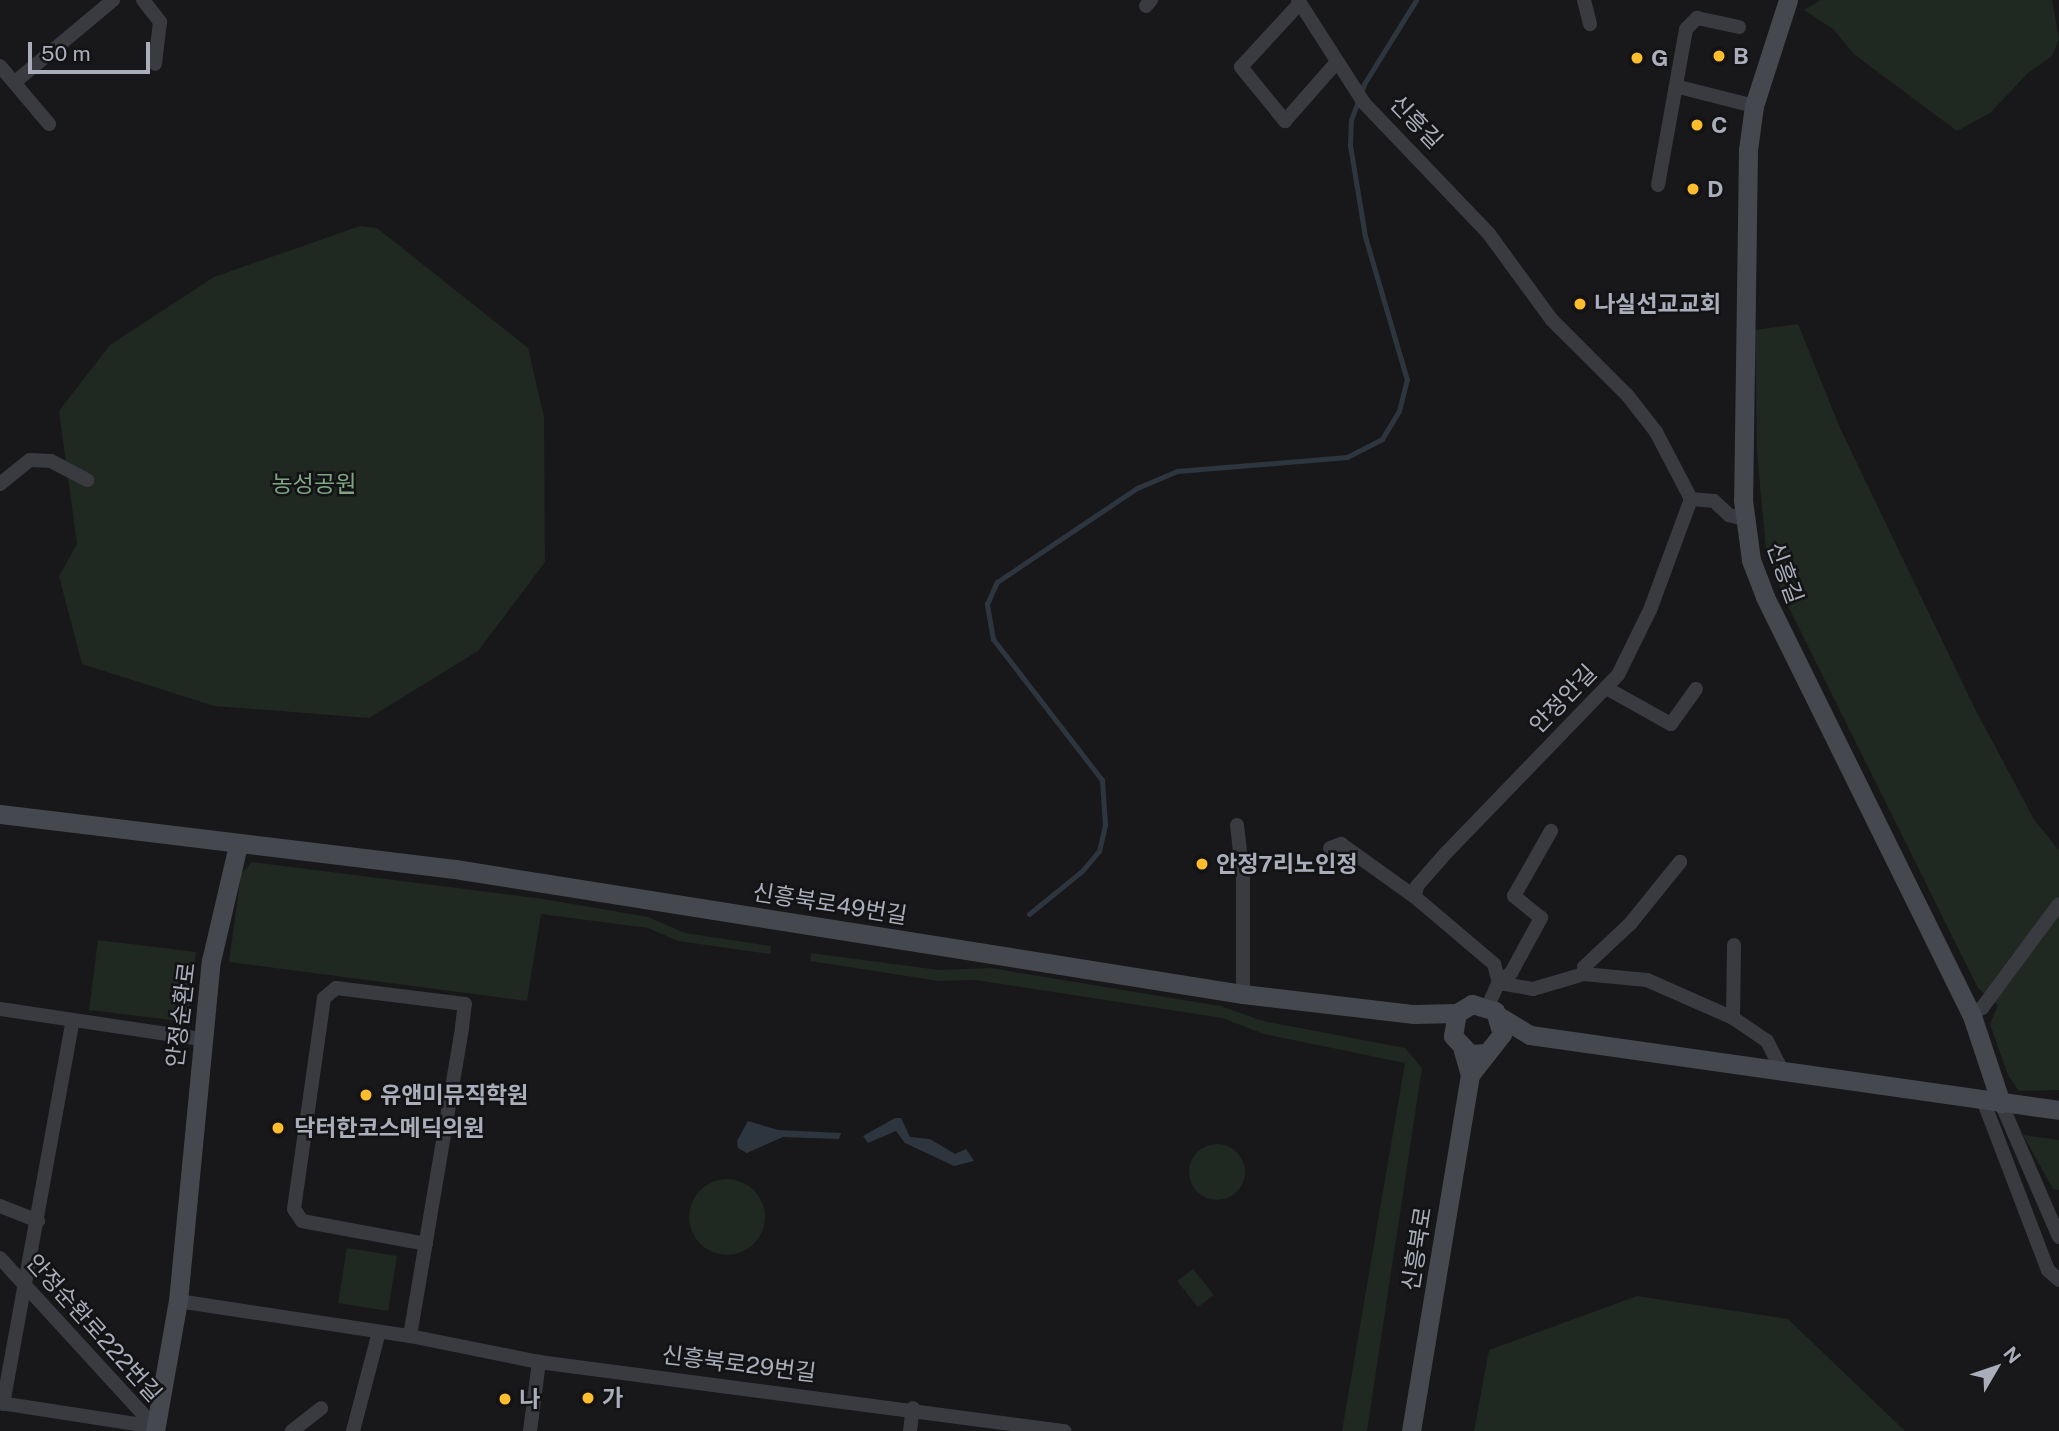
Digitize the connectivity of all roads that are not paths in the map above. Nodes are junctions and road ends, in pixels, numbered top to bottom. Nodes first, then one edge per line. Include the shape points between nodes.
1 (113, 0) edge
2 (143, 0) edge
3 (1584, 0) edge
4 (1788, 0) edge
5 (1299, 2) edge
6 (1590, 24) dead end
7 (1739, 27) dead end
8 (1336, 63) junction
9 (155, 64) dead end
10 (0, 66) edge
11 (15, 82) junction
12 (1679, 88) junction
13 (1754, 106) junction
14 (49, 124) dead end
15 (1658, 185) dead end
16 (87, 480) dead end
17 (0, 484) edge
18 (1691, 499) junction
19 (1744, 519) junction
20 (1608, 689) junction
21 (1696, 689) dead end
22 (0, 814) edge
23 (1237, 825) dead end
24 (1551, 831) dead end
25 (238, 845) junction
26 (1330, 848) dead end
27 (1680, 862) dead end
28 (1415, 897) junction
29 (2059, 904) edge
30 (1734, 945) dead end
31 (1584, 974) junction
32 (1500, 981) junction
33 (1243, 995) junction
34 (0, 1009) edge
35 (1494, 1012) junction
36 (1457, 1013) junction
37 (1971, 1013) junction
38 (1414, 1014) junction
39 (1733, 1018) junction
40 (73, 1020) junction
41 (1530, 1035) junction
42 (201, 1039) junction
43 (1458, 1043) junction
44 (1493, 1047) junction
45 (1784, 1074) junction
46 (1470, 1075) junction
47 (1992, 1101) junction
48 (2059, 1110) edge
49 (0, 1206) edge
50 (38, 1221) junction
51 (2059, 1237) edge
52 (426, 1244) junction
53 (0, 1258) edge
54 (2059, 1280) edge
55 (25, 1288) junction
56 (178, 1301) junction
57 (379, 1332) junction
58 (410, 1336) junction
59 (539, 1362) junction
60 (2, 1403) edge
61 (321, 1408) dead end
62 (913, 1408) junction
63 (155, 1429) edge
64 (292, 1431) edge
65 (354, 1431) edge
66 (530, 1431) edge
67 (910, 1431) edge
68 (1064, 1431) edge
69 (1411, 1431) edge

1 - 11 street
2 - 9 street via 160,22
3 - 6 street
4 - 13 street, 신흥길
5 - 8 street, 신흥길
5 - 8 street via 1241,67 1286,121
7 - 12 street via 1697,18 1686,29
8 - 18 street, 신흥길 via 1360,99 1489,234 1552,320 1628,396 1656,432
10 - 11 street
11 - 14 street
12 - 13 street
12 - 15 street
13 - 19 street, 신흥길 via 1743,261
16 - 17 street via 51,461 30,460
18 - 19 street via 1714,501 1729,515
18 - 20 street, 안정안길 via 1650,610
19 - 37 street, 신흥길 via 1751,559 1765,597
20 - 21 street via 1671,724
20 - 28 street, 안정안길 via 1446,853 1417,886
22 - 25 street
23 - 33 street via 1243,878
24 - 32 street via 1514,896 1541,918 1511,973
25 - 33 street, 신흥북로49번길 via 461,870
25 - 42 street, 안정순환로 via 211,961
26 - 28 street via 1342,844
27 - 31 street via 1630,924 1584,967
28 - 32 street via 1494,964
29 - 37 street via 1982,1007
30 - 39 street
31 - 32 street via 1533,989
31 - 39 street via 1647,980
32 - 35 street
33 - 38 street, 신흥북로49번길
34 - 40 street
35 - 36 street, 신흥북로49번길 via 1472,1004
35 - 41 street
35 - 44 street
36 - 38 street, 신흥북로49번길
36 - 43 street
37 - 47 street, 신흥길
38 - 43 street
39 - 45 street via 1767,1041
40 - 42 street
40 - 50 street
41 - 44 street
41 - 45 street
42 - 56 street, 안정순환로
43 - 44 street
43 - 46 street
44 - 46 street
45 - 47 street
46 - 69 street, 신흥북로
47 - 48 street
47 - 51 street, 신흥길
47 - 54 street via 2048,1270
49 - 50 street
50 - 55 street
52 - 52 street via 465,1004 336,988 324,998 294,1209 302,1221
52 - 58 street
53 - 55 street, 안정순환로222번길
55 - 60 street
55 - 63 street, 안정순환로222번길
56 - 57 street, 신흥북로29번길
56 - 63 street, 안정순환로
57 - 58 street, 신흥북로29번길
57 - 65 street
58 - 59 street, 신흥북로29번길
59 - 62 street, 신흥북로29번길
59 - 66 street
60 - 63 street
61 - 64 street
62 - 67 street
62 - 68 street, 신흥북로29번길

